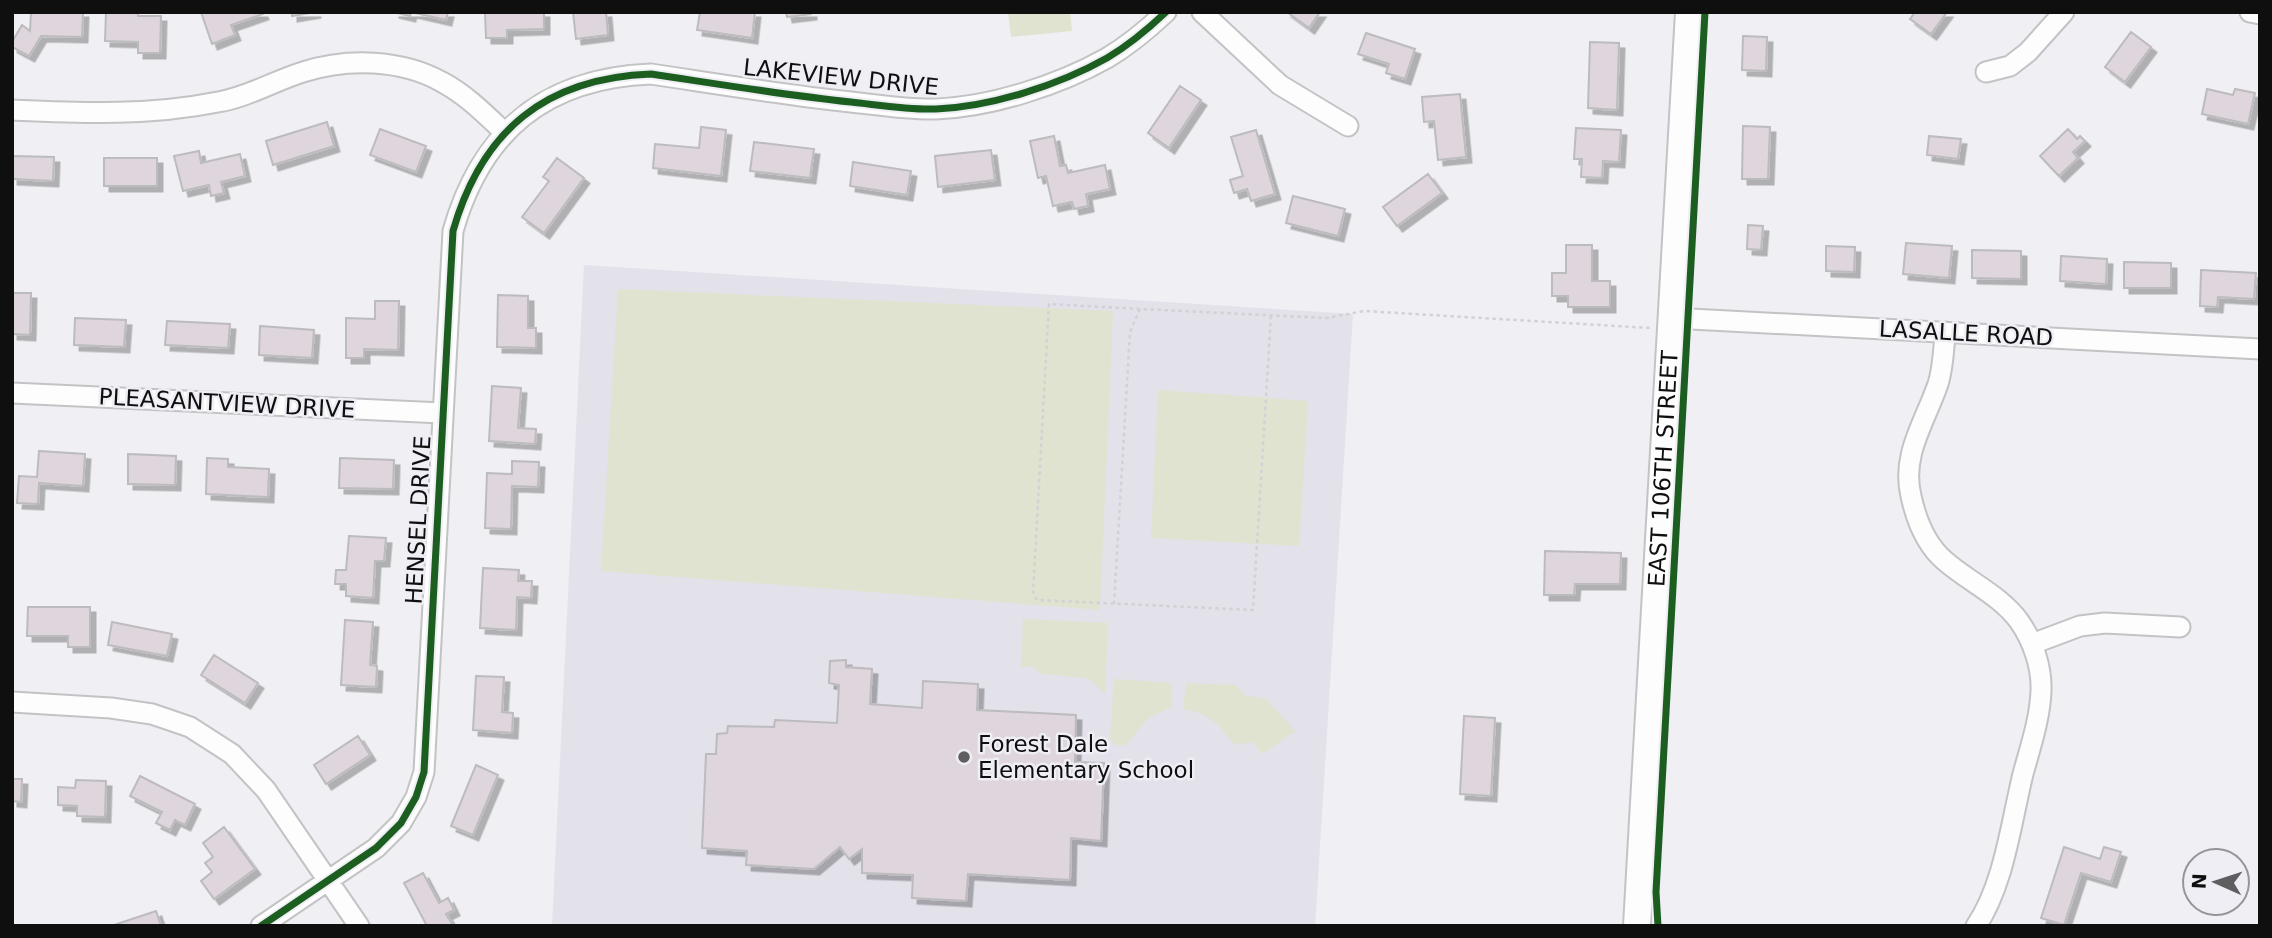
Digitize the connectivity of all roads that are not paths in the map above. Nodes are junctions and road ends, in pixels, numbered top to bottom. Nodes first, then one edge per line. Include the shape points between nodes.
1 (1166, 12) edge
2 (1202, 12) edge
3 (1689, 12) edge
4 (2064, 12) edge
5 (2250, 12) edge
6 (2260, 14) edge
7 (1986, 72) dead end
8 (12, 110) edge
9 (1348, 125) dead end
10 (504, 132) junction
11 (1672, 315) junction
12 (1945, 332) junction
13 (2260, 349) edge
14 (12, 393) edge
15 (442, 413) junction
16 (2180, 627) dead end
17 (2032, 644) junction
18 (12, 702) edge
19 (327, 880) junction
20 (261, 926) edge
21 (359, 926) edge
22 (1637, 926) edge
23 (1976, 926) edge

1 - 10 street, LAKEVIEW DRIVE via 1108,58 1001,100 936,109 885,106 651,74 629,75 584,83 554,96
2 - 9 street via 1280,85
3 - 11 street, EAST 106TH STREET
4 - 7 street via 2010,66
5 - 6 street
8 - 10 street via 162,112 222,102 333,64 377,63 405,67 442,82
10 - 15 street, HENSEL DRIVE via 474,176 453,231
11 - 12 street, LASALLE ROAD
11 - 22 street, EAST 106TH STREET
12 - 13 street, LASALLE ROAD
12 - 17 street via 1938,383 1908,468 1916,517 1943,560 1999,600
14 - 15 street, PLEASANTVIEW DRIVE
15 - 19 street, HENSEL DRIVE via 424,772 401,823 376,848
16 - 17 street via 2105,623 2080,626
17 - 23 street via 2041,692 2034,728 1992,900
18 - 19 street via 111,708 152,714 190,727 232,754 266,790
19 - 20 street, HENSEL DRIVE
19 - 21 street

